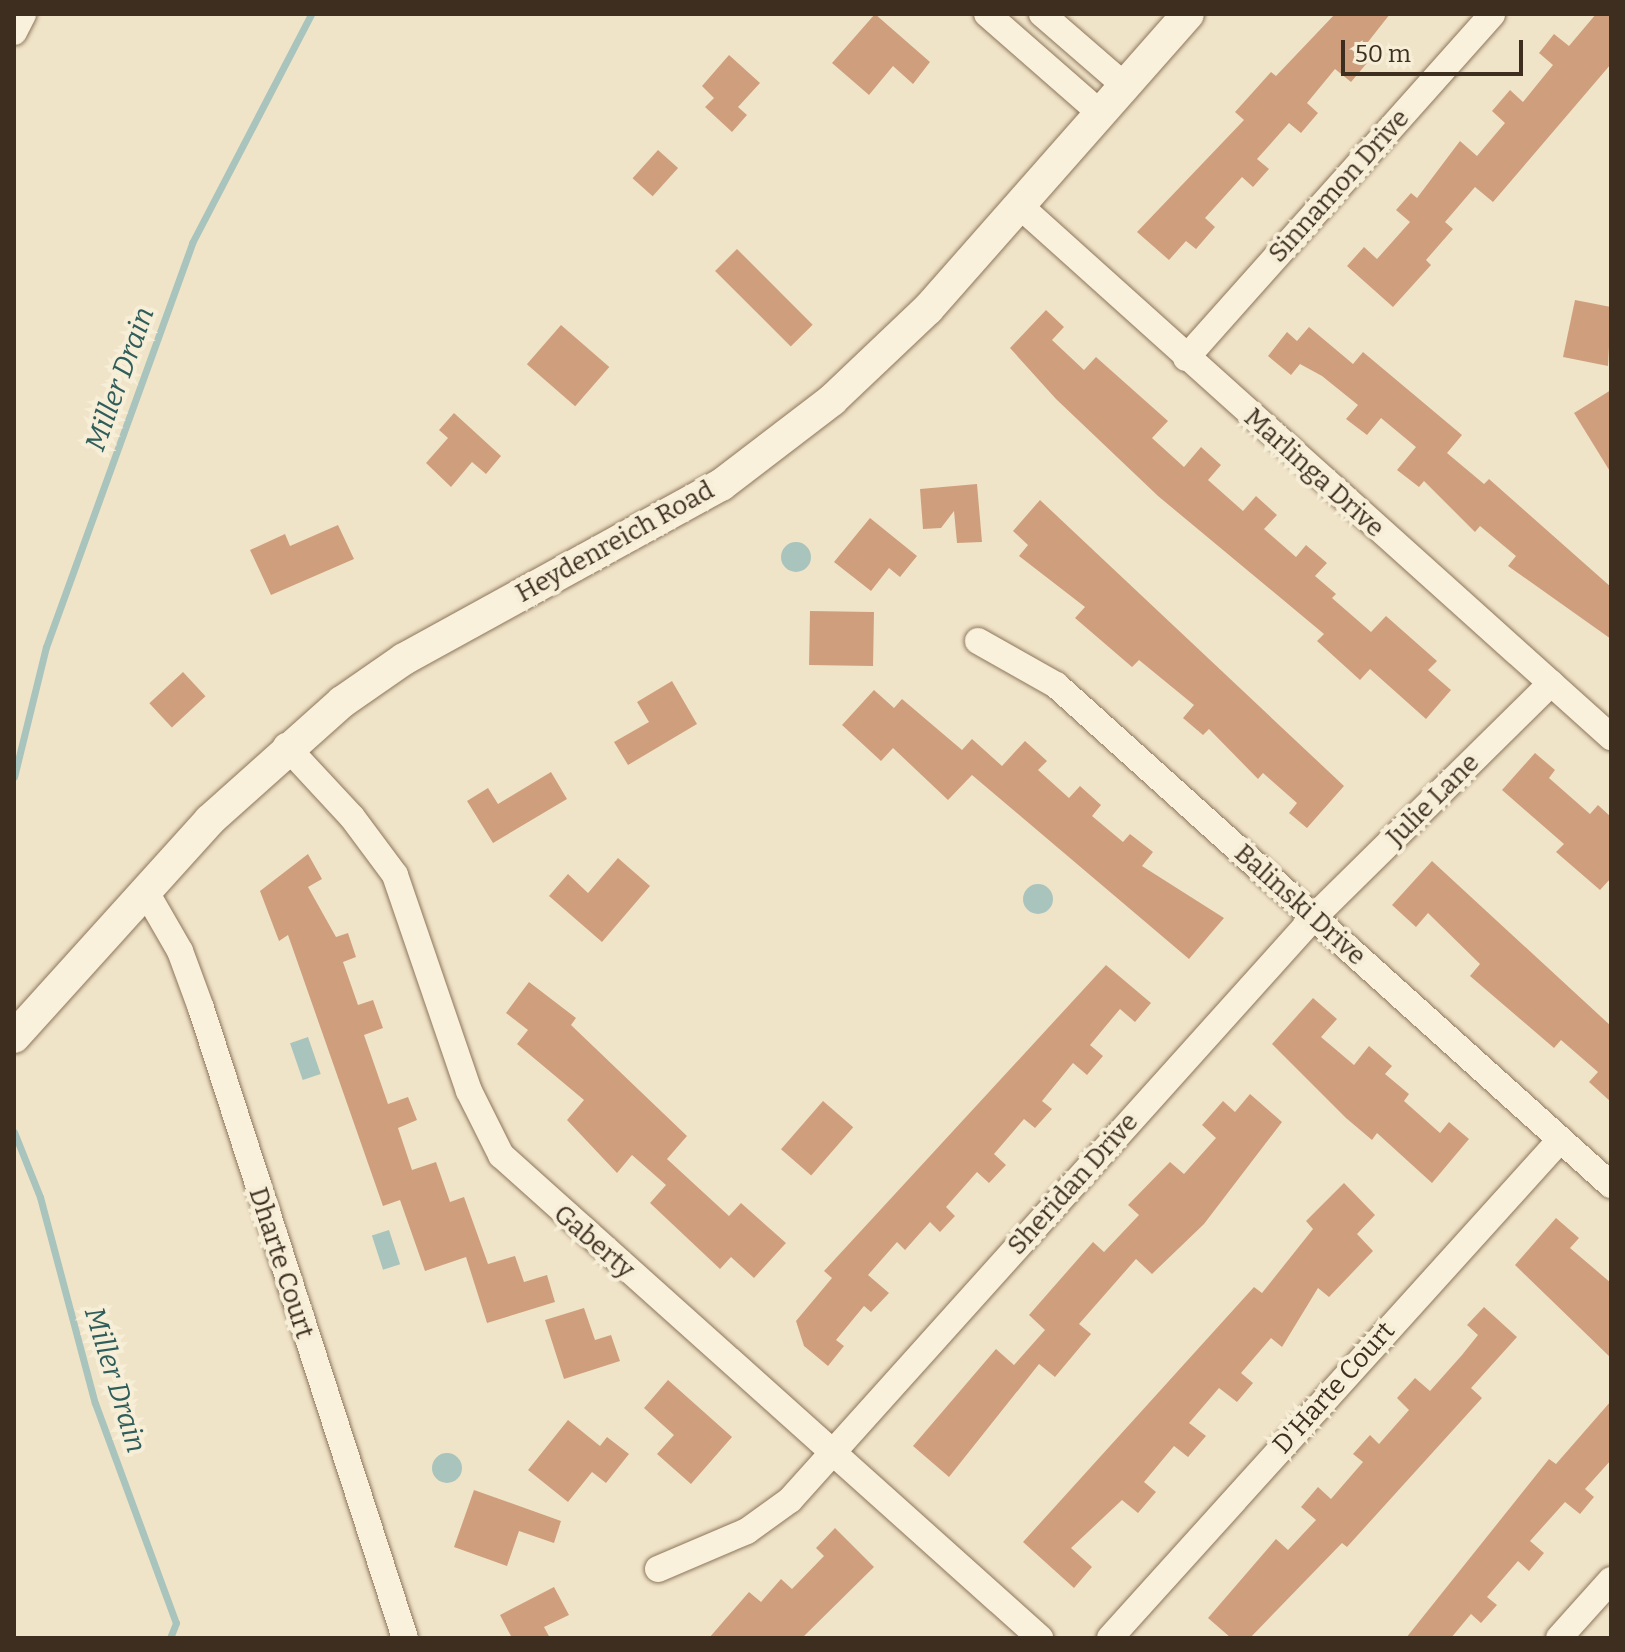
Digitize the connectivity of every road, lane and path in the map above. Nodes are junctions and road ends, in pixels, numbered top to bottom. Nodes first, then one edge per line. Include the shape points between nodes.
1 (23, 14) edge
2 (987, 14) edge
3 (1042, 14) edge
4 (1188, 14) edge
5 (1492, 14) edge
6 (14, 32) edge
7 (1124, 85) junction
8 (1100, 113) junction
9 (1020, 206) junction
10 (1186, 358) junction
11 (978, 641) dead end
12 (1551, 683) junction
13 (1611, 737) edge
14 (286, 746) junction
15 (146, 892) junction
16 (1314, 917) junction
17 (14, 1037) edge
18 (1560, 1140) junction
19 (1611, 1185) edge
20 (833, 1453) junction
21 (658, 1569) dead end
22 (1611, 1580) edge
23 (405, 1638) edge
24 (1040, 1638) edge
25 (1110, 1638) edge
26 (1559, 1638) edge

1 - 6 street
2 - 8 street
3 - 7 street
4 - 7 street, Heydenreich Road
5 - 10 street, Sinnamon Drive
7 - 8 street, Heydenreich Road
8 - 9 street, Heydenreich Road
9 - 10 street, Marlinga Drive
9 - 14 street, Heydenreich Road via 899,341 741,470 404,659
10 - 12 street, Marlinga Drive
11 - 16 street, Balinski Drive via 1056,685
12 - 13 street, Marlinga Drive
12 - 16 street, Julie Lane
14 - 15 street, Heydenreich Road
14 - 20 street, Gaberty via 395,875 469,1091 501,1155
15 - 17 street, Heydenreich Road
15 - 23 street, Dharte Court via 180,951 201,1008
16 - 18 street, Balinski Drive
16 - 20 street, Sheridan Drive
18 - 19 street, Balinski Drive
18 - 25 street, D'Harte Court
20 - 21 street, Sheridan Drive via 762,1523
20 - 24 street, Gaberty
22 - 26 street

